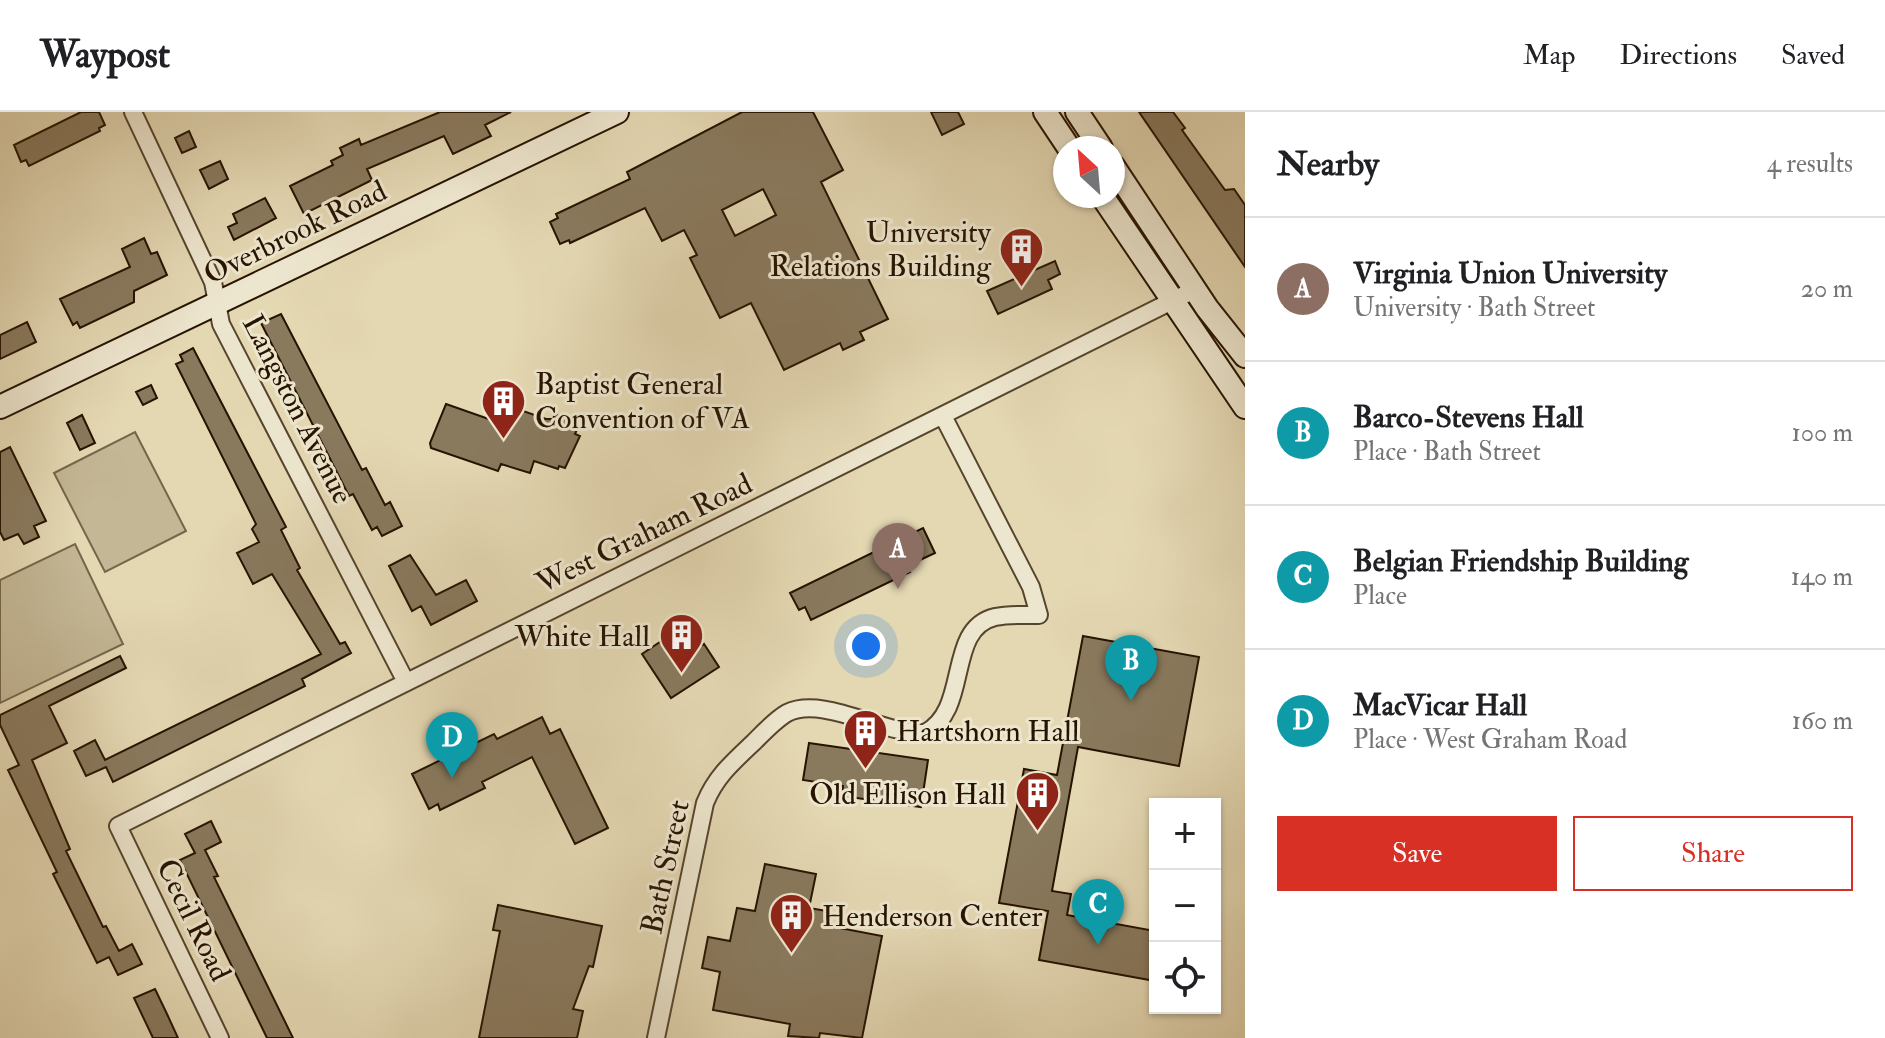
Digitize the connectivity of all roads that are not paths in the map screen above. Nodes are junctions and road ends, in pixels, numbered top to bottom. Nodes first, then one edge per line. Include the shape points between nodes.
1 (133, 112) edge
2 (617, 112) edge
3 (1045, 112) edge
4 (1077, 112) edge
5 (1061, 136) edge
6 (1093, 136) edge
7 (1125, 184) edge
8 (1110, 208) edge
9 (1194, 290) junction
10 (1172, 300) junction
11 (217, 303) junction
12 (1245, 356) edge
13 (0, 407) edge
14 (1245, 407) edge
15 (943, 416) junction
16 (406, 682) junction
17 (118, 826) joint
18 (220, 1038) edge
19 (656, 1038) edge

1 - 11 street, Langston Avenue via 213,282
2 - 11 street, Overbrook Road
3 - 5 street
4 - 6 street
7 - 9 street
8 - 10 street
9 - 10 street, West Graham Road
9 - 12 street
10 - 14 street
10 - 15 street, West Graham Road
11 - 13 street, Overbrook Road
11 - 16 street, Langston Avenue via 221,324
15 - 16 street, West Graham Road
15 - 19 street, Bath Street via 1031,587 1039,615 994,617 972,632 947,713 925,733 822,710 796,710 776,721 723,771 705,803
16 - 17 street, West Graham Road
17 - 18 street, Cecil Road

